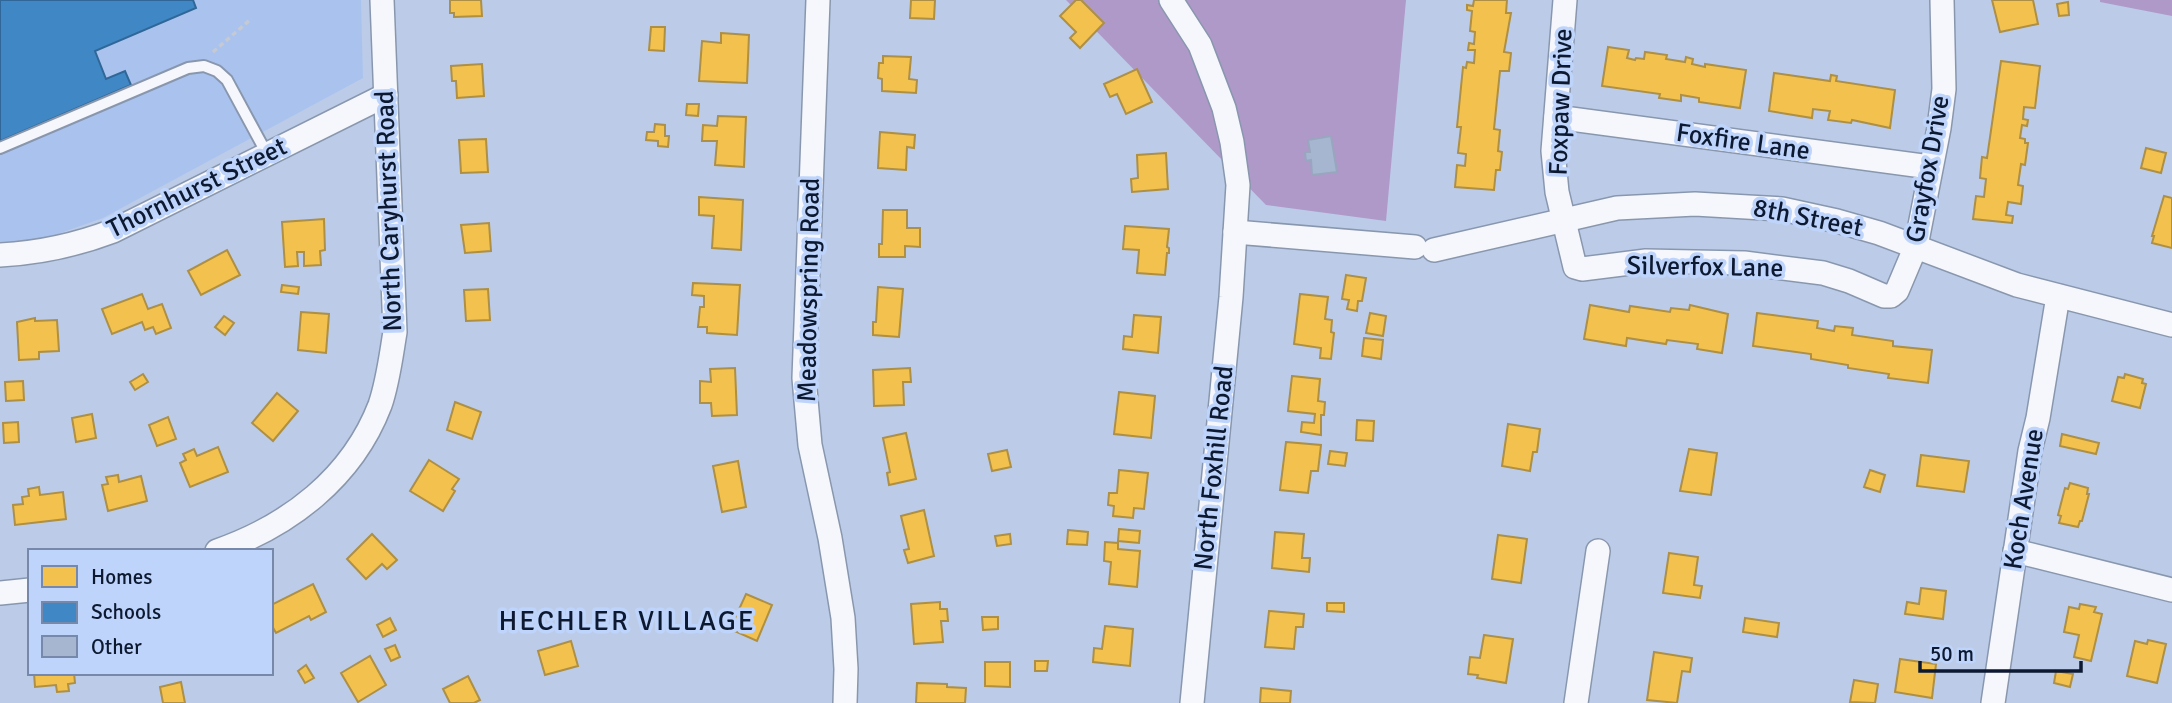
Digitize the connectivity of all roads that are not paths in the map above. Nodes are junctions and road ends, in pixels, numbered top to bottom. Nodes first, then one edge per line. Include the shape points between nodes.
1 (382, 0) edge
2 (818, 0) edge
3 (1171, 0) edge
4 (1565, 0) edge
5 (1942, 0) edge
6 (386, 95) junction
7 (1556, 117) junction
8 (0, 148) edge
9 (267, 154) junction
10 (1930, 167) junction
11 (1564, 219) junction
12 (1235, 232) junction
13 (1569, 244) joint
14 (1916, 246) junction
15 (0, 255) edge
16 (1857, 284) joint
17 (2058, 296) junction
18 (2172, 325) edge
19 (222, 549) edge
20 (1598, 551) dead end
21 (2015, 551) junction
22 (28, 590) edge
23 (2172, 590) edge
24 (0, 593) edge
25 (845, 703) edge
26 (1192, 703) edge
27 (1576, 703) edge
28 (1993, 703) edge

1 - 6 street, North Caryhurst Road
2 - 25 street, Meadowspring Road via 804,378 810,445 843,618
3 - 12 street, North Foxhill Road via 1200,45 1224,108 1238,185
4 - 7 street, Foxpaw Drive
5 - 10 street, Grayfox Drive via 1944,89
6 - 9 street, Thornhurst Street
6 - 19 street, North Caryhurst Road via 395,332 380,405 358,450 304,507 259,534
7 - 10 street, Foxfire Lane
7 - 11 street, Foxpaw Drive via 1553,151
8 - 9 lane via 150,83 204,66 227,80
9 - 15 street, Thornhurst Street via 103,235 54,250
10 - 14 street, Grayfox Drive
11 - 12 street, 8th Street via 1500,236 1425,248
11 - 13 street, Foxpaw Drive
11 - 14 street, 8th Street via 1654,205 1739,205 1837,220
12 - 26 street, North Foxhill Road
13 - 16 street, Silverfox Lane via 1575,267 1582,270 1646,261 1744,262 1823,273
14 - 16 street, Grayfox Drive via 1891,296
14 - 17 street, 8th Street
17 - 18 street, 8th Street
17 - 21 street, Koch Avenue
20 - 27 street
21 - 23 street
21 - 28 street, Koch Avenue
22 - 24 street

